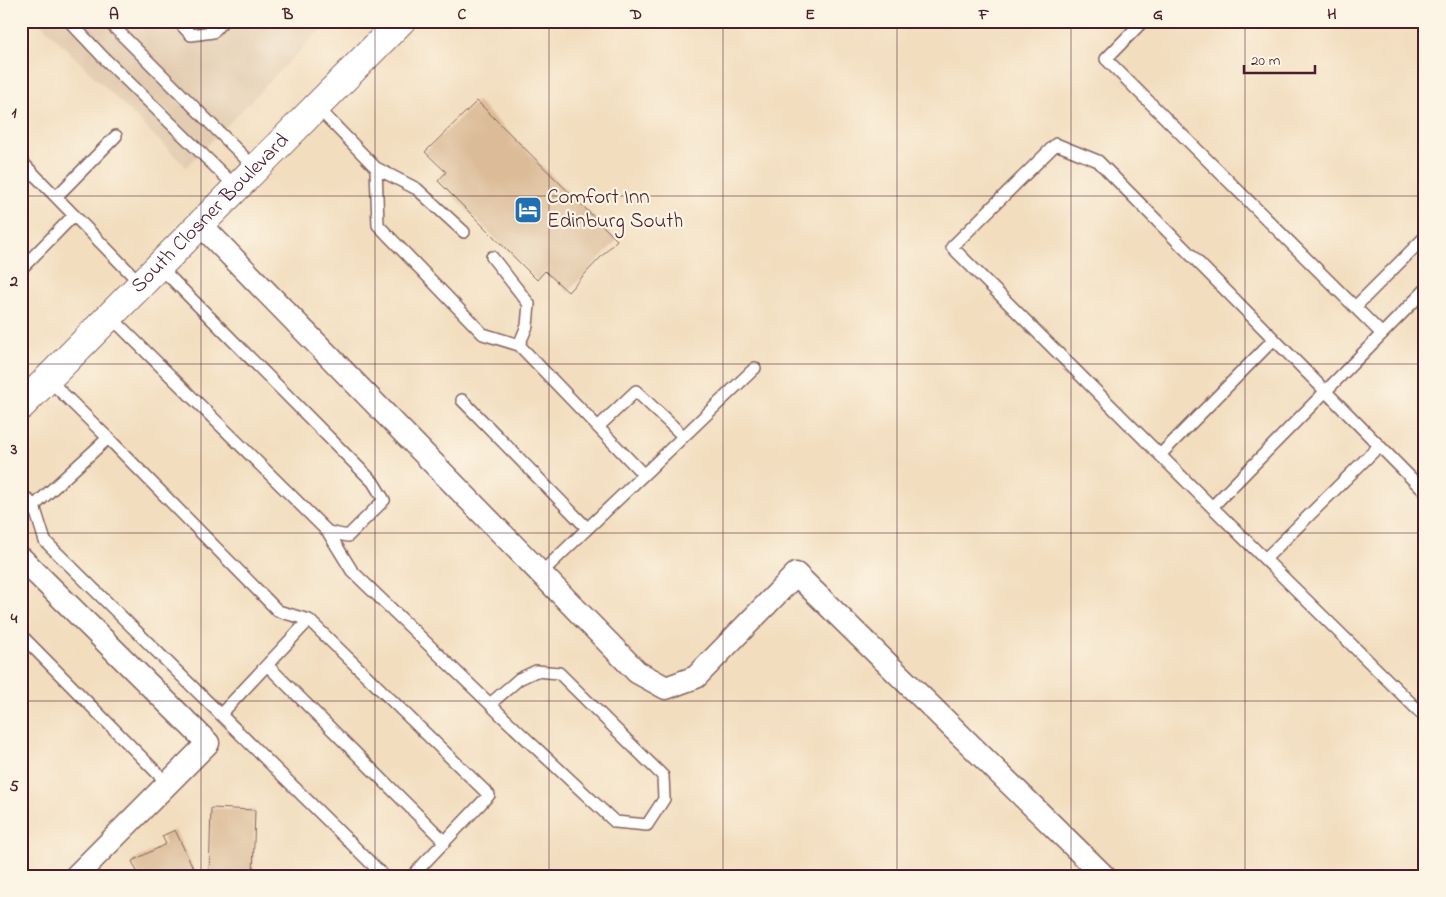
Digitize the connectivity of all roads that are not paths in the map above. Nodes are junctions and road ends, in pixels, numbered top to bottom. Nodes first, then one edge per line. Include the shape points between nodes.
1 (70, 21) edge
2 (108, 21) edge
3 (178, 21) edge
4 (224, 21) edge
5 (400, 21) edge
6 (1143, 21) edge
7 (316, 106) junction
8 (116, 136) dead end
9 (21, 161) edge
10 (255, 168) junction
11 (376, 168) junction
12 (236, 187) junction
13 (56, 196) junction
14 (74, 215) junction
15 (200, 224) junction
16 (464, 232) dead end
17 (1425, 237) edge
18 (492, 257) dead end
19 (21, 269) edge
20 (150, 275) junction
21 (1425, 290) edge
22 (1355, 307) junction
23 (110, 316) junction
24 (1382, 334) junction
25 (1274, 339) junction
26 (519, 345) junction
27 (754, 368) dead end
28 (48, 379) junction
29 (1325, 392) junction
30 (462, 400) dead end
31 (21, 406) edge
32 (598, 427) junction
33 (683, 436) junction
34 (108, 438) junction
35 (1379, 446) junction
36 (1160, 456) junction
37 (643, 474) junction
38 (1425, 492) edge
39 (21, 493) edge
40 (34, 506) junction
41 (1212, 507) junction
42 (587, 528) junction
43 (328, 532) junction
44 (21, 558) edge
45 (1265, 559) junction
46 (541, 573) junction
47 (309, 620) junction
48 (22, 639) edge
49 (267, 665) junction
50 (490, 704) junction
51 (221, 714) junction
52 (1425, 717) edge
53 (168, 784) junction
54 (445, 842) junction
55 (76, 876) edge
56 (384, 876) edge
57 (412, 876) edge
58 (1104, 876) edge

1 - 12 lane
2 - 10 lane
3 - 4 lane via 192,35 213,32
5 - 7 main road, South Closner Boulevard
6 - 22 lane via 1106,59
7 - 10 main road, South Closner Boulevard
7 - 11 lane
8 - 13 lane
9 - 13 lane
10 - 12 main road, South Closner Boulevard
11 - 16 lane via 417,189
11 - 26 lane via 378,225 483,334
12 - 15 main road, South Closner Boulevard
13 - 14 lane
14 - 19 lane
14 - 20 lane
15 - 20 main road, South Closner Boulevard
15 - 46 street
17 - 22 lane
18 - 26 lane via 529,304 527,326
20 - 23 main road, South Closner Boulevard
20 - 43 lane via 373,482 384,500 348,536
21 - 24 lane
22 - 24 lane
23 - 28 main road, South Closner Boulevard
23 - 43 lane
24 - 29 lane
25 - 29 lane
25 - 36 lane
25 - 36 lane via 1098,161 1056,144 952,247
26 - 32 lane
27 - 33 lane
28 - 31 main road, South Closner Boulevard
28 - 34 lane
29 - 35 lane
29 - 41 lane
30 - 42 lane
32 - 33 lane via 636,391
32 - 37 lane
33 - 37 lane
34 - 40 lane
34 - 47 lane via 278,611
35 - 38 lane
35 - 45 lane
36 - 41 lane
37 - 42 lane
39 - 40 lane
40 - 51 lane via 45,541
41 - 45 lane
42 - 46 lane
43 - 50 lane via 352,571
44 - 53 street via 208,743
45 - 52 lane
46 - 58 street via 637,672 666,688 696,677 796,574
47 - 49 lane
47 - 54 lane via 490,795
48 - 53 lane
49 - 51 lane
49 - 54 lane
50 - 50 lane via 615,822 647,825 664,799 663,776 559,673 536,671 519,679
51 - 56 lane
53 - 55 street
54 - 57 lane

